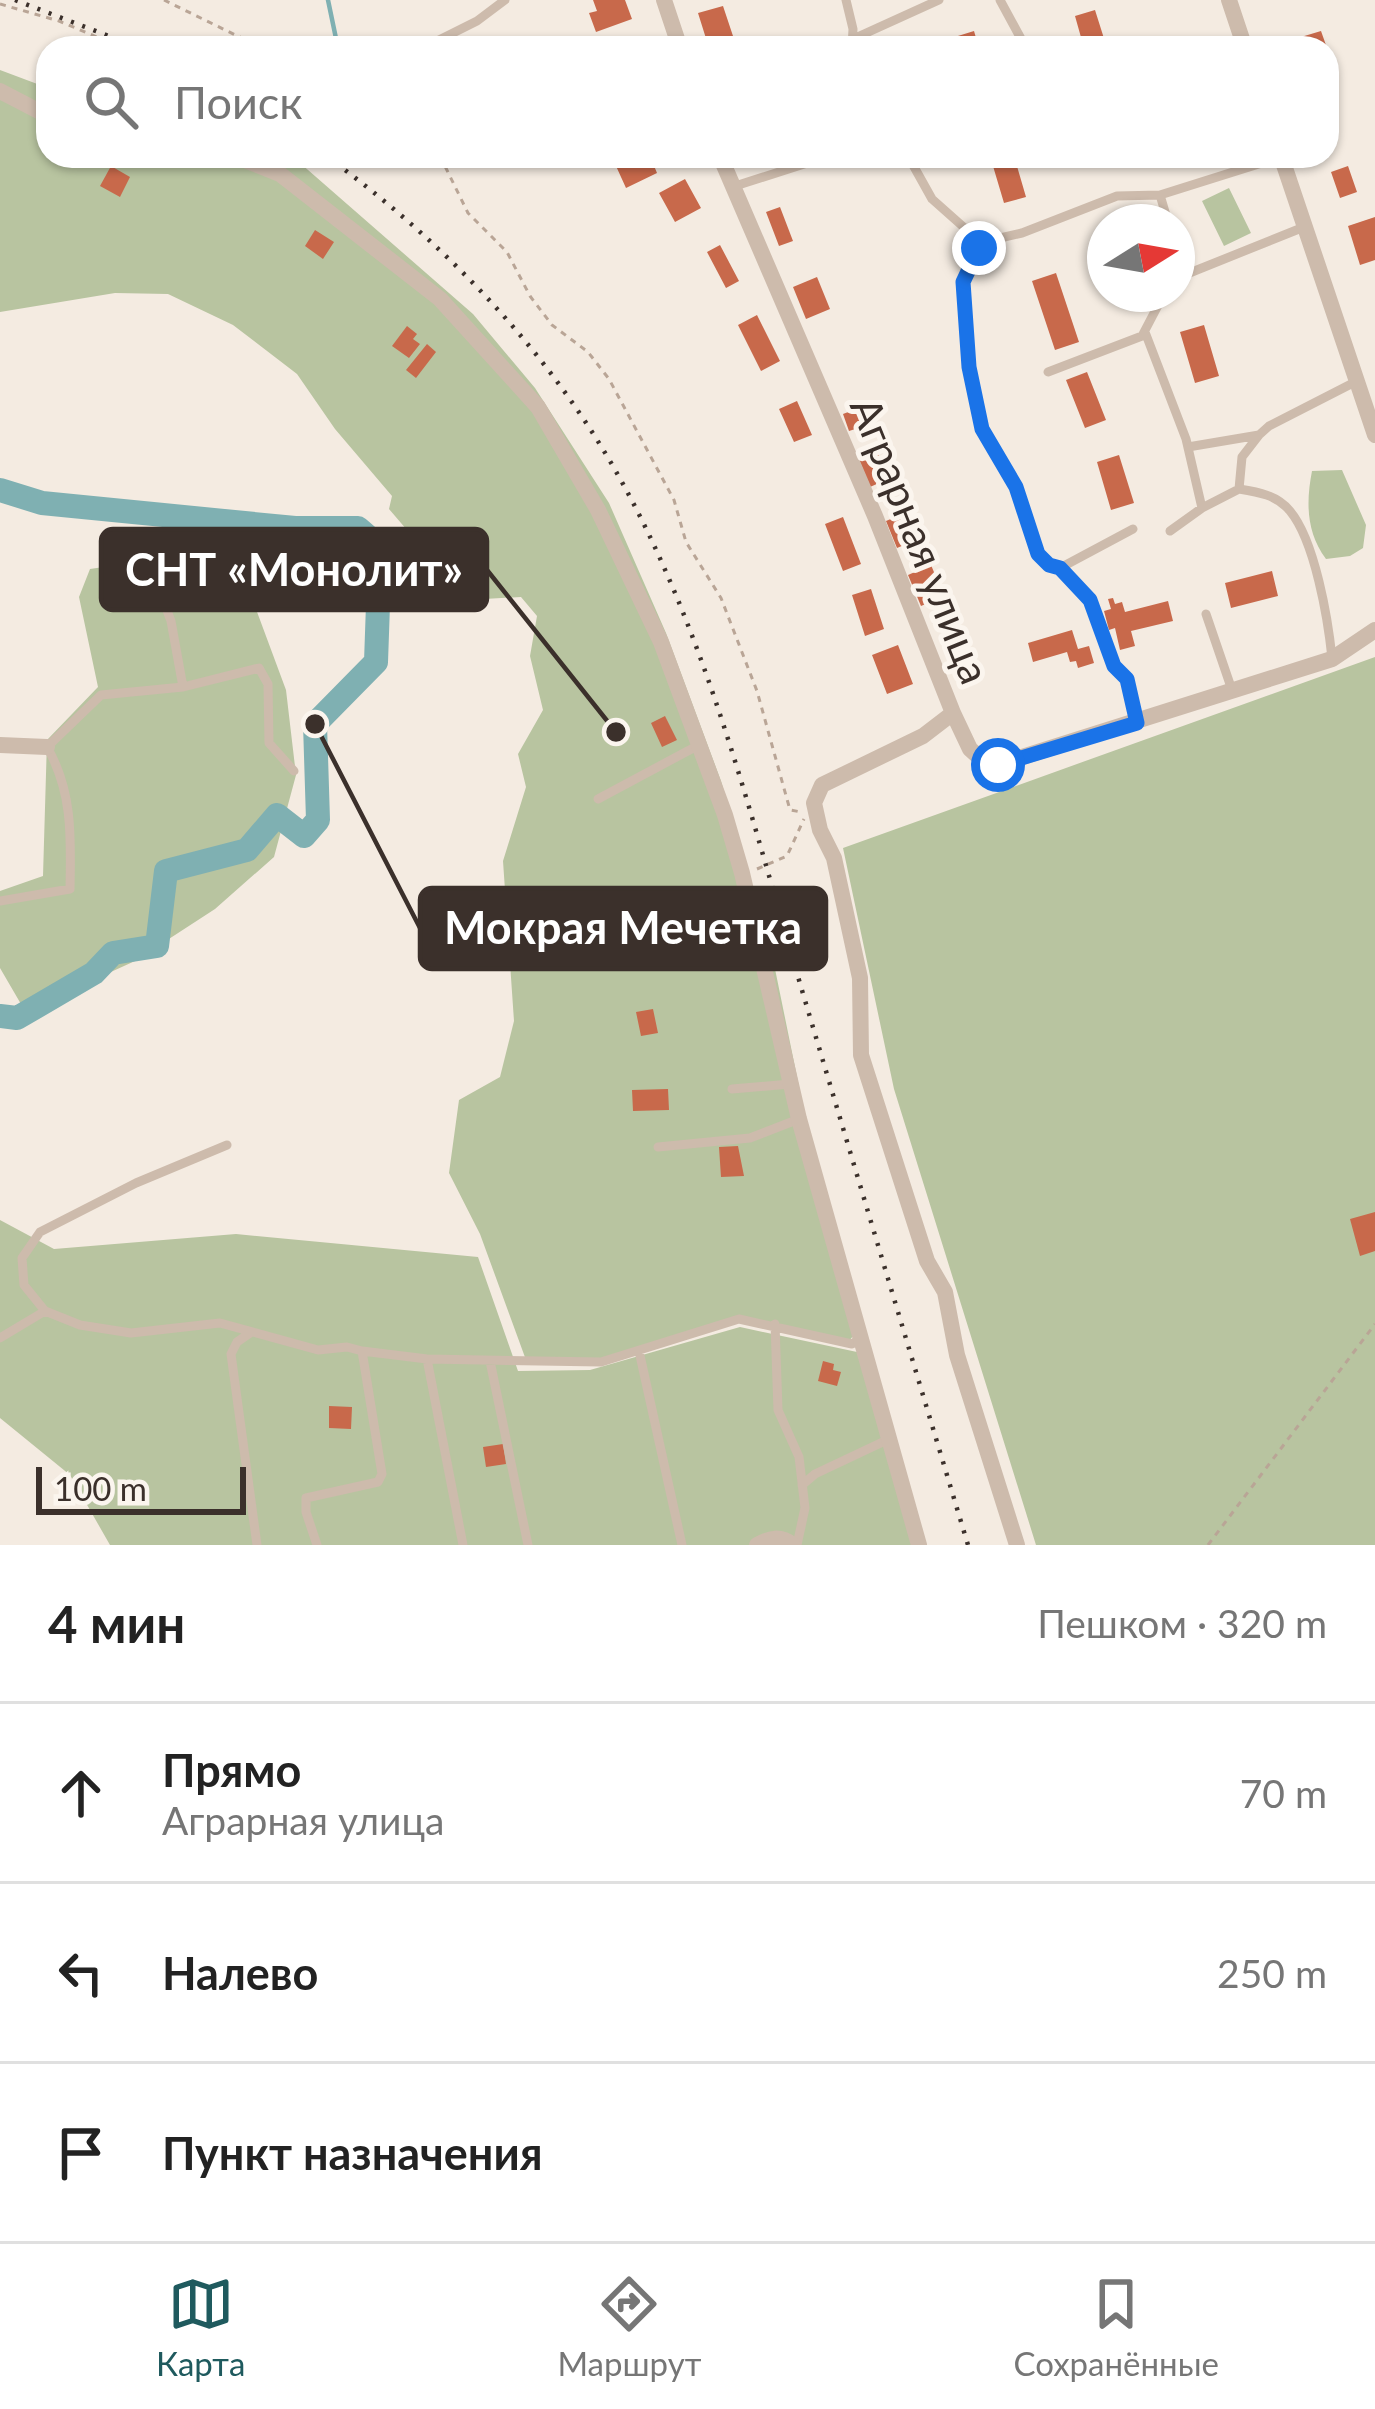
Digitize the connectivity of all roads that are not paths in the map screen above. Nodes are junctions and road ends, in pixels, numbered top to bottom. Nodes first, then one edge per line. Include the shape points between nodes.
1 (505, 0) edge
2 (664, 0) edge
3 (846, 0) edge
4 (939, 0) edge
5 (1000, 0) edge
6 (1229, 0) edge
7 (447, 36) edge
8 (676, 36) edge
9 (852, 36) edge
10 (869, 36) edge
11 (1022, 36) edge
12 (1241, 36) edge
13 (0, 91) edge
14 (36, 110) edge
15 (269, 168) edge
16 (724, 168) edge
17 (793, 168) edge
18 (915, 168) edge
19 (1246, 168) edge
20 (1285, 168) edge
21 (732, 188) junction
22 (1160, 195) junction
23 (1163, 204) edge
24 (1304, 227) junction
25 (978, 243) junction
26 (1195, 270) edge
27 (1155, 312) edge
28 (1145, 332) junction
29 (1048, 373) dead end
30 (1355, 382) junction
31 (1258, 435) junction
32 (1375, 435) edge
33 (1188, 447) junction
34 (1239, 489) junction
35 (1202, 508) junction
36 (1133, 529) dead end
37 (1170, 531) dead end
38 (1060, 568) junction
39 (151, 569) dead end
40 (1206, 614) dead end
41 (1375, 629) edge
42 (1332, 658) junction
43 (183, 687) junction
44 (1234, 693) junction
45 (953, 713) junction
46 (1137, 723) junction
47 (0, 745) edge
48 (46, 746) junction
49 (697, 746) junction
50 (294, 771) dead end
51 (598, 800) dead end
52 (0, 902) edge
53 (790, 1084) junction
54 (732, 1089) dead end
55 (799, 1119) junction
56 (227, 1145) dead end
57 (658, 1147) dead end
58 (45, 1311) junction
59 (775, 1324) junction
60 (250, 1333) junction
61 (0, 1338) edge
62 (858, 1340) junction
63 (362, 1351) junction
64 (639, 1351) junction
65 (427, 1359) junction
66 (490, 1361) junction
67 (887, 1440) junction
68 (801, 1485) junction
69 (256, 1545) edge
70 (317, 1545) edge
71 (463, 1545) edge
72 (528, 1545) edge
73 (682, 1545) edge
74 (757, 1545) edge
75 (795, 1545) edge
76 (919, 1545) edge
77 (1016, 1545) edge

1 - 7 lane
2 - 8 street
3 - 9 lane
4 - 10 lane
5 - 11 lane
6 - 12 street
13 - 14 street
15 - 49 street via 440,299 526,393 607,529 661,641
16 - 21 street, Аграрная улица
17 - 21 lane
18 - 25 lane via 932,199
19 - 22 lane
20 - 24 street
21 - 45 street, Аграрная улица
22 - 23 lane
22 - 25 lane via 1117,196
24 - 26 lane
24 - 30 street
25 - 38 lane via 963,282 975,403 1038,554
27 - 28 lane
28 - 29 lane
28 - 33 lane
30 - 31 lane
30 - 32 street
31 - 33 lane
31 - 34 lane via 1242,457
33 - 35 lane
34 - 35 lane
34 - 42 lane via 1276,499 1297,522
35 - 37 lane
36 - 38 lane
38 - 46 lane via 1090,600 1114,666 1127,679
39 - 43 lane
40 - 44 lane
41 - 42 street, Аграрная улица
42 - 44 street, Аграрная улица
43 - 48 lane via 100,695
43 - 50 lane via 259,668 268,684 269,743
44 - 46 street, Аграрная улица
45 - 46 street, Аграрная улица via 970,749 998,765
45 - 77 street via 822,785 814,803 860,978 861,1055 927,1261 945,1292
47 - 48 street
48 - 52 lane via 62,773 72,825 70,889
49 - 51 lane
49 - 53 street via 742,872
53 - 54 lane
53 - 55 street
55 - 57 lane via 750,1138
55 - 62 street
56 - 58 lane via 40,1232 22,1258 24,1286
58 - 60 lane via 131,1333 220,1323
58 - 61 lane
59 - 62 lane
59 - 64 lane via 739,1319
59 - 68 lane via 778,1410 799,1456
60 - 63 lane via 318,1351
60 - 69 lane via 231,1354
62 - 67 street
63 - 65 lane
63 - 70 lane via 382,1474 378,1482 306,1498
64 - 66 lane via 601,1362
64 - 73 lane
65 - 66 lane
65 - 71 lane
66 - 72 lane
67 - 68 lane
67 - 76 street
68 - 75 lane via 805,1508
74 - 75 street via 769,1538

